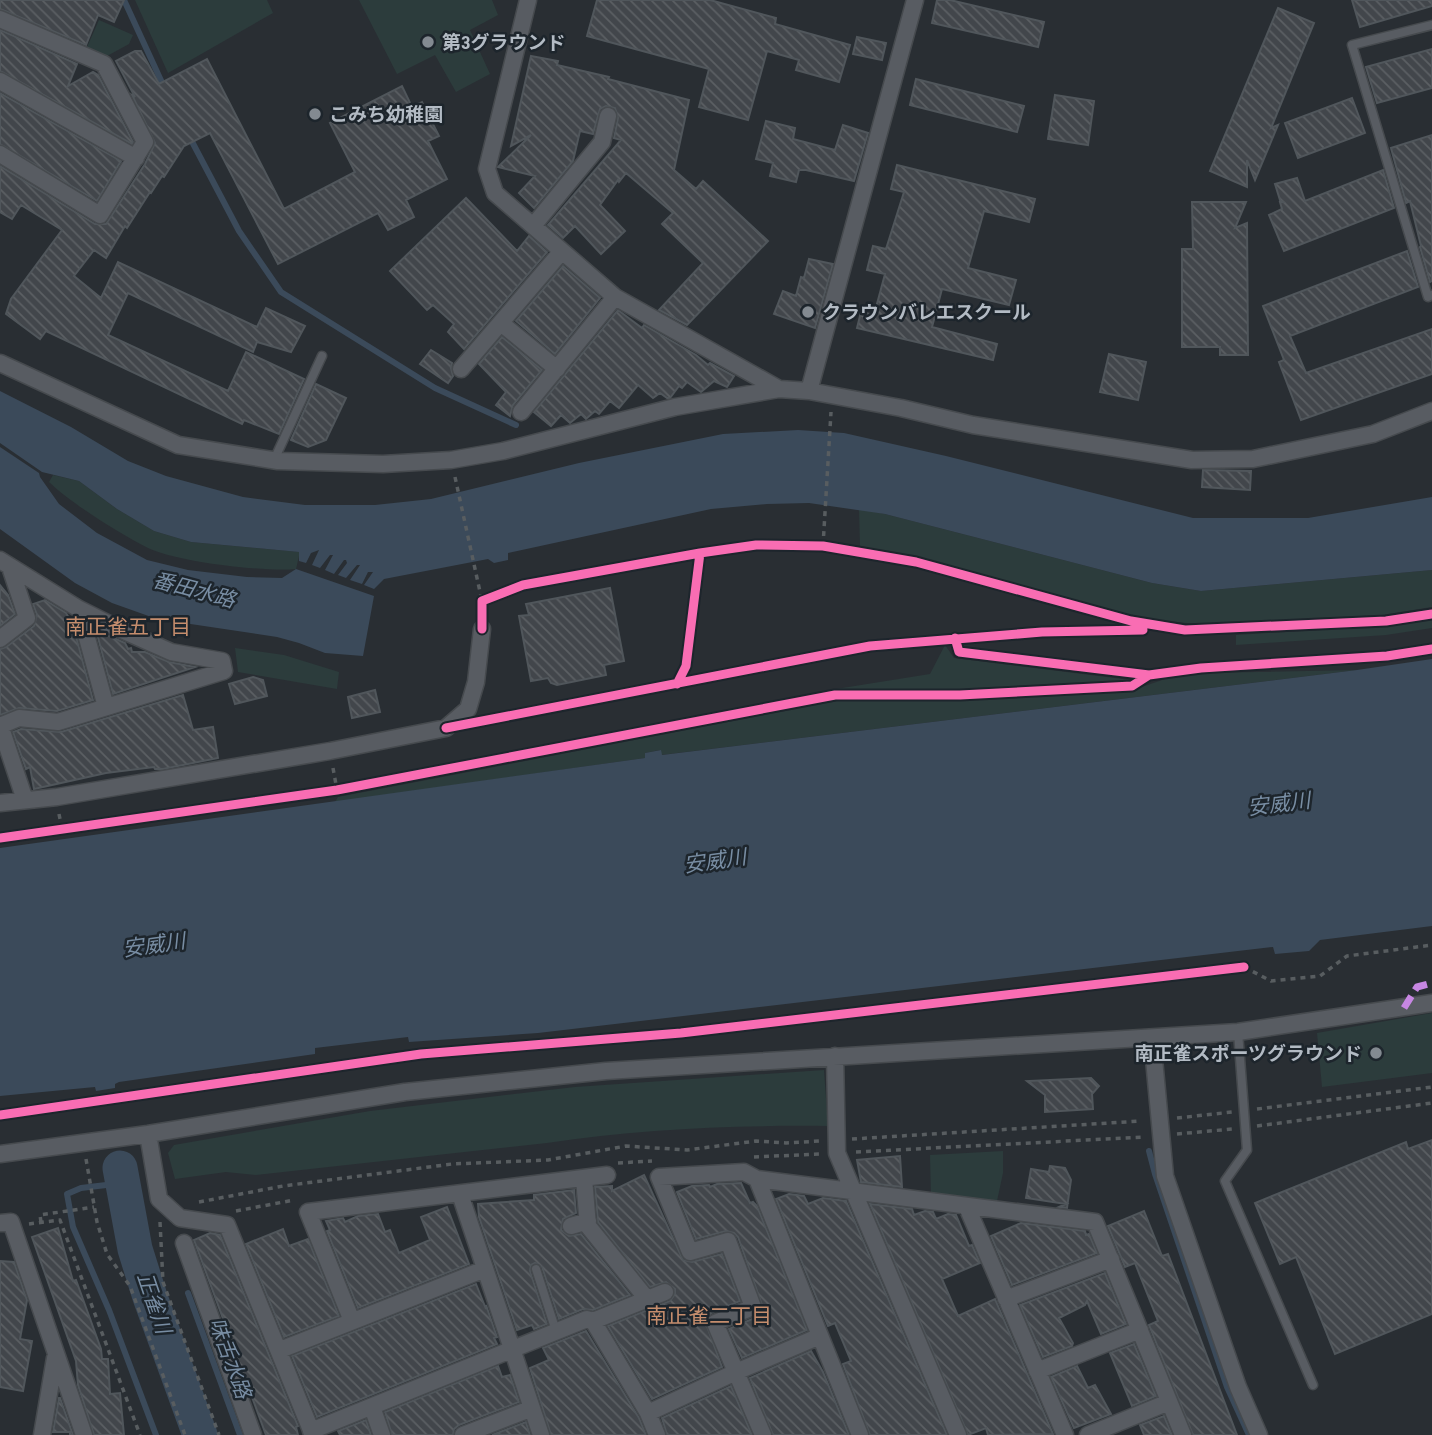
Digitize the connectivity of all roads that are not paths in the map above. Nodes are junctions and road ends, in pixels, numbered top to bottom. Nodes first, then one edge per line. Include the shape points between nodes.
1 (528, 0) edge
2 (915, 0) edge
3 (0, 19) edge
4 (1432, 24) edge
5 (0, 81) edge
6 (608, 116) dead end
7 (0, 154) edge
8 (136, 158) junction
9 (533, 226) junction
10 (562, 251) junction
11 (1432, 295) edge
12 (615, 297) junction
13 (501, 323) junction
14 (321, 356) dead end
15 (0, 363) edge
16 (461, 369) dead end
17 (557, 369) junction
18 (779, 389) junction
19 (809, 391) junction
20 (1432, 411) edge
21 (521, 412) dead end
22 (274, 460) junction
23 (5, 564) edge
24 (79, 609) junction
25 (482, 629) dead end
26 (0, 639) edge
27 (106, 707) junction
28 (0, 725) edge
29 (25, 800) junction
30 (0, 803) edge
31 (1432, 1003) edge
32 (1237, 1032) junction
33 (1152, 1038) junction
34 (835, 1056) junction
35 (148, 1134) junction
36 (0, 1154) edge
37 (607, 1175) dead end
38 (584, 1178) junction
39 (757, 1179) junction
40 (851, 1190) junction
41 (460, 1194) junction
42 (967, 1207) junction
43 (588, 1221) junction
44 (6, 1225) edge
45 (571, 1226) dead end
46 (184, 1243) dead end
47 (1111, 1259) junction
48 (485, 1269) junction
49 (536, 1269) dead end
50 (665, 1292) dead end
51 (647, 1299) junction
52 (1006, 1299) junction
53 (352, 1321) junction
54 (593, 1321) junction
55 (1140, 1330) junction
56 (556, 1331) junction
57 (820, 1336) junction
58 (280, 1350) junction
59 (511, 1350) junction
60 (55, 1354) junction
61 (1037, 1371) junction
62 (736, 1372) junction
63 (1313, 1385) dead end
64 (1169, 1402) junction
65 (372, 1407) junction
66 (530, 1409) junction
67 (648, 1413) junction
68 (312, 1433) edge
69 (1091, 1434) edge
70 (42, 1435) edge
71 (84, 1435) edge
72 (253, 1435) edge
73 (382, 1435) edge
74 (463, 1435) edge
75 (541, 1435) edge
76 (657, 1435) edge
77 (763, 1435) edge
78 (860, 1435) edge
79 (958, 1435) edge
80 (1065, 1435) edge
81 (1183, 1435) edge
82 (1259, 1435) edge

1 - 9 street via 488,169 495,193
2 - 19 street
3 - 8 street via 104,64 145,142
4 - 11 lane via 1352,45 1428,297
5 - 8 street
6 - 9 street via 602,142
7 - 8 street via 100,215
9 - 10 street
10 - 12 street
10 - 13 street
12 - 17 street
12 - 18 street
13 - 16 street
13 - 17 street
14 - 22 lane
15 - 22 street via 178,445
17 - 21 street
18 - 19 street
18 - 22 street via 675,407 451,460 383,464
19 - 20 street via 973,425 1192,460 1253,459 1373,434
23 - 24 street
23 - 26 street via 26,618
24 - 27 street
24 - 27 street via 171,652 222,661 224,671
25 - 29 street via 468,709 446,728
27 - 28 street via 58,722 19,718
28 - 29 street
29 - 30 street
31 - 32 street
32 - 33 street
32 - 63 lane via 1247,1150 1225,1181
33 - 34 street
33 - 82 street via 1165,1176
34 - 35 street via 606,1071 405,1092
34 - 40 street via 837,1153
35 - 36 street
35 - 58 street via 159,1199 180,1218 227,1225
37 - 38 street
38 - 41 street
38 - 43 street
39 - 40 street
39 - 57 street
39 - 62 street via 744,1172 659,1177 690,1252 728,1241 753,1307 715,1323
40 - 42 street
40 - 79 street
41 - 48 street
41 - 53 street via 308,1212
42 - 47 street via 1095,1222
42 - 52 street
43 - 45 street
43 - 51 street
44 - 60 street
46 - 72 street
47 - 52 street
47 - 55 street
48 - 53 street
48 - 59 street
49 - 56 lane
50 - 51 street
51 - 54 street
52 - 61 street
53 - 58 street
54 - 56 street
54 - 67 street
55 - 61 street
55 - 64 street
56 - 59 street
57 - 62 street
57 - 78 street
58 - 68 street
59 - 65 street
59 - 66 street
60 - 70 street
60 - 71 street
61 - 80 street
62 - 67 street
62 - 77 street
64 - 69 street
64 - 81 street
65 - 68 street
65 - 73 street
66 - 74 street
66 - 75 street
67 - 76 street

